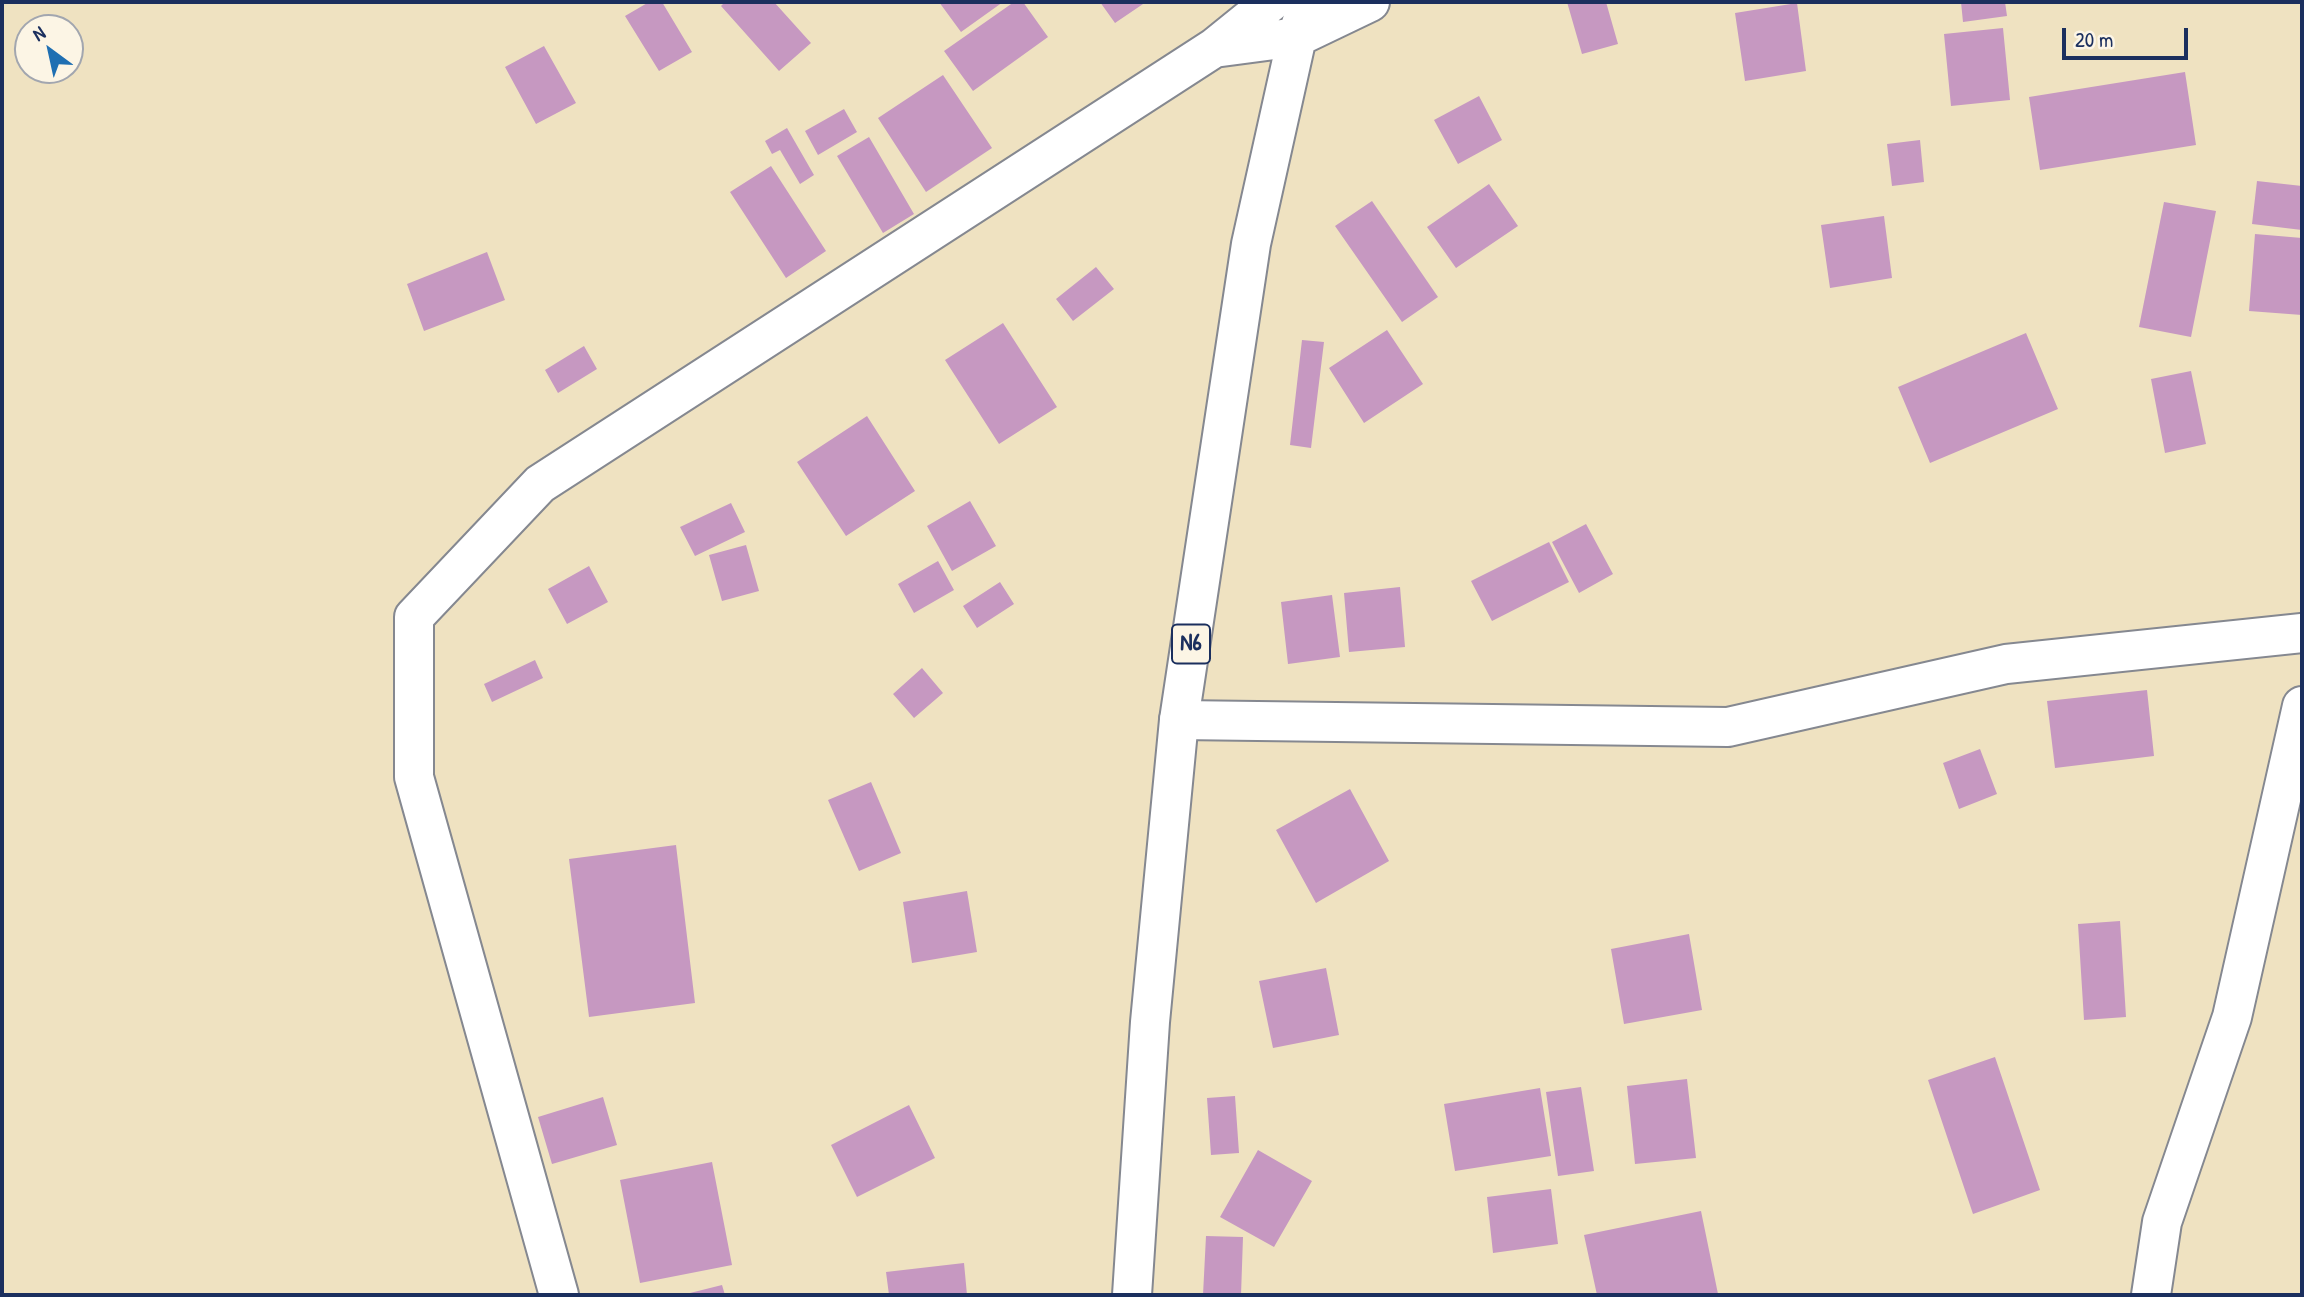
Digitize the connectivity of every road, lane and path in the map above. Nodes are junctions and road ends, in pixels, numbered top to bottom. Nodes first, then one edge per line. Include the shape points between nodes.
1 (1271, 2) edge
2 (1370, 2) edge
3 (1302, 19) edge
4 (1213, 48) junction
5 (2302, 633) edge
6 (2302, 706) edge
7 (1179, 720) junction
8 (559, 1295) edge
9 (1132, 1295) edge
10 (2151, 1295) edge

1 - 4 main road
2 - 3 main road
3 - 4 main road
3 - 7 main road, N6 via 1251,244
4 - 8 main road via 540,484 414,617 414,777
5 - 7 main road via 2006,664 1728,727
6 - 10 main road via 2232,1017 2162,1222
7 - 9 main road, N6 via 1150,1022

